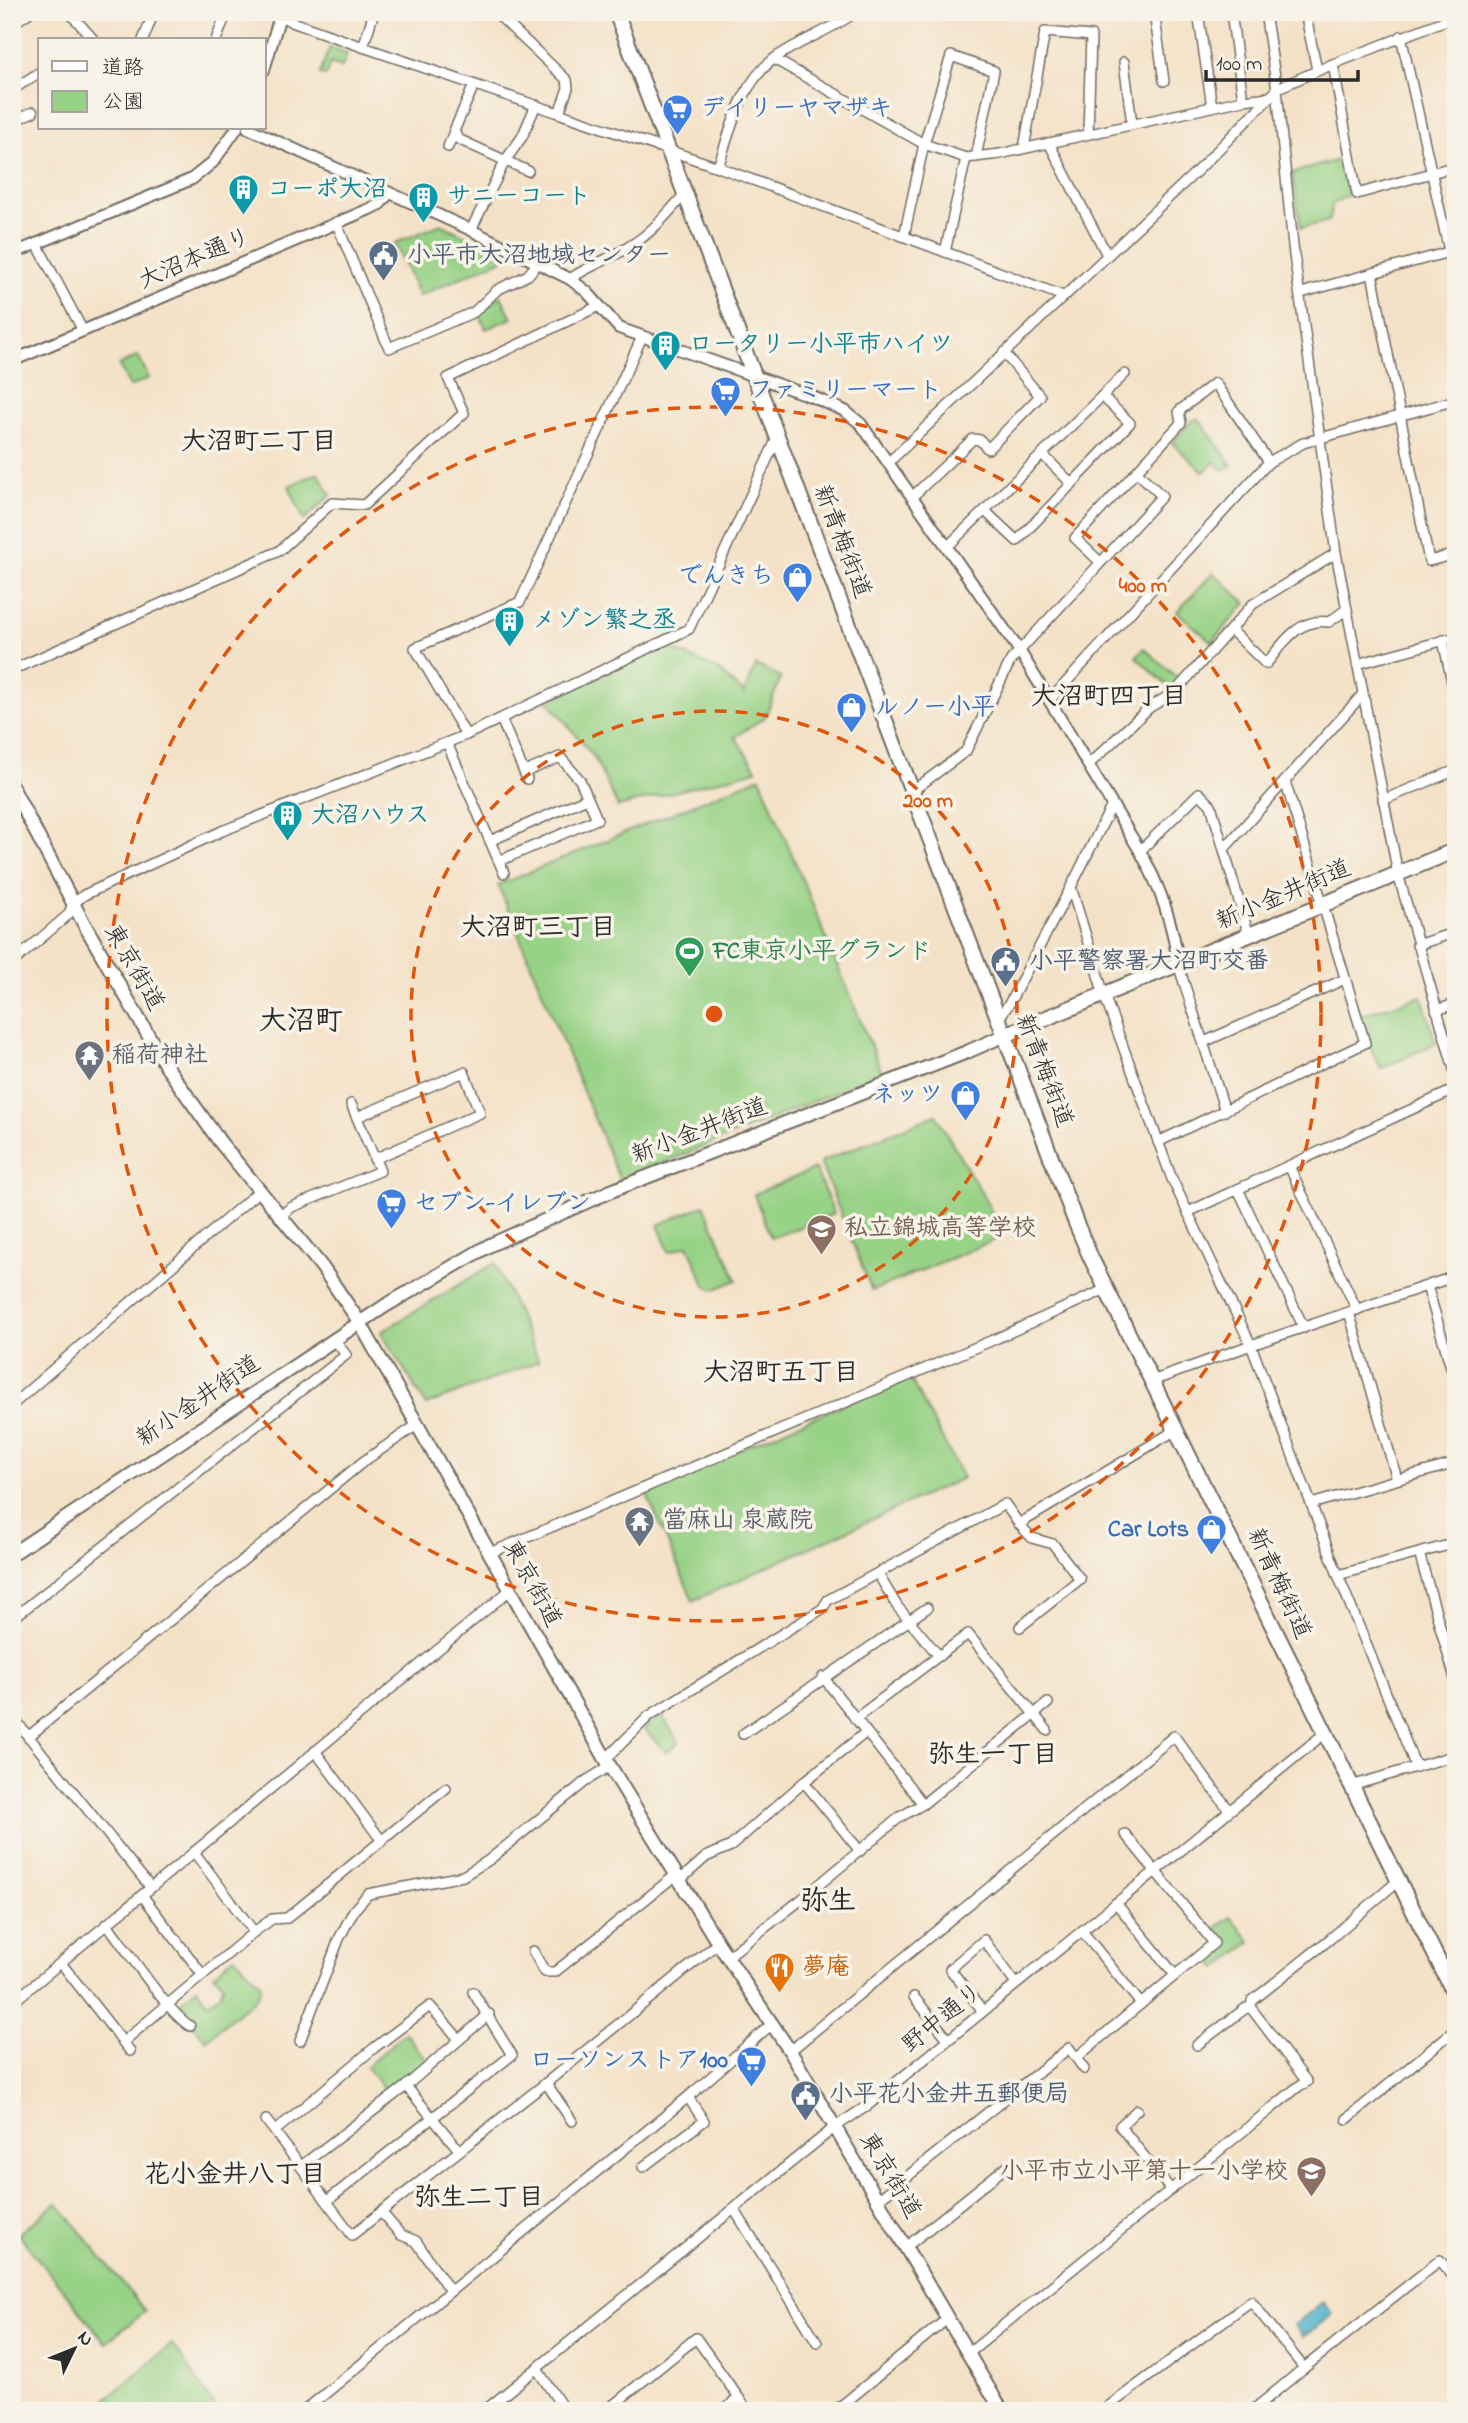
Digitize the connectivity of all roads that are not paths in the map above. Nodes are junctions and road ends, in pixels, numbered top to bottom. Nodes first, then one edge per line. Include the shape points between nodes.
1 (30, 12) edge
2 (69, 12) edge
3 (154, 12) edge
4 (227, 12) edge
5 (374, 12) edge
6 (495, 12) edge
7 (616, 12) edge
8 (856, 12) edge
9 (1154, 12) edge
10 (1198, 12) edge
11 (1231, 12) edge
12 (1265, 12) edge
13 (1305, 12) edge
14 (278, 13) edge
15 (1456, 16) edge
16 (12, 24) edge
17 (1401, 36) junction
18 (90, 38) edge
19 (145, 38) edge
20 (217, 38) edge
21 (363, 47) junction
22 (774, 59) junction
23 (266, 62) edge
24 (1124, 62) dead end
25 (1333, 64) junction
26 (1317, 70) junction
27 (38, 73) edge
28 (1164, 81) dead end
29 (12, 83) edge
30 (474, 85) junction
31 (1273, 93) junction
32 (1243, 100) junction
33 (536, 106) junction
34 (1212, 107) junction
35 (33, 112) dead end
36 (559, 113) junction
37 (12, 121) edge
38 (1132, 124) junction
39 (236, 130) edge
40 (252, 130) edge
41 (454, 131) junction
42 (1088, 134) junction
43 (1049, 143) junction
44 (924, 144) junction
45 (449, 147) dead end
46 (1024, 148) junction
47 (669, 151) junction
48 (971, 157) junction
49 (505, 161) junction
50 (1456, 166) edge
51 (718, 167) junction
52 (528, 171) dead end
53 (1432, 173) junction
54 (389, 192) junction
55 (685, 194) junction
56 (336, 222) junction
57 (471, 230) junction
58 (904, 236) junction
59 (37, 244) junction
60 (1452, 251) edge
61 (945, 252) junction
62 (12, 254) edge
63 (1107, 255) junction
64 (538, 263) junction
65 (1372, 273) junction
66 (570, 279) junction
67 (1456, 282) edge
68 (1301, 293) junction
69 (1063, 296) junction
70 (598, 306) junction
71 (83, 331) junction
72 (642, 337) junction
73 (1004, 353) junction
74 (12, 361) edge
75 (1125, 374) dead end
76 (755, 378) junction
77 (1102, 396) junction
78 (1456, 400) edge
79 (1402, 416) junction
80 (777, 438) junction
81 (1319, 439) junction
82 (1043, 455) junction
83 (889, 462) junction
84 (1269, 462) junction
85 (1137, 472) junction
86 (1072, 484) junction
87 (912, 497) junction
88 (985, 511) junction
89 (947, 547) junction
90 (1336, 553) junction
91 (1456, 554) edge
92 (1100, 562) junction
93 (1347, 609) junction
94 (1231, 630) junction
95 (1456, 636) edge
96 (1443, 640) junction
97 (1019, 650) junction
98 (1357, 664) junction
99 (12, 670) edge
100 (1363, 694) junction
101 (1456, 701) edge
102 (1049, 702) junction
103 (501, 719) junction
104 (466, 735) junction
105 (447, 743) junction
106 (1087, 765) junction
107 (1456, 770) edge
108 (1284, 781) junction
109 (12, 786) edge
110 (911, 792) junction
111 (587, 798) junction
112 (1383, 800) junction
113 (1112, 805) junction
114 (490, 841) junction
115 (1224, 849) junction
116 (1456, 850) edge
117 (1140, 851) junction
118 (499, 861) junction
119 (504, 873) dead end
120 (1398, 874) junction
121 (1071, 887) junction
122 (73, 904) junction
123 (1324, 905) junction
124 (1456, 932) edge
125 (1249, 936) junction
126 (1417, 945) junction
127 (12, 963) edge
128 (1178, 964) junction
129 (1345, 979) junction
130 (1104, 995) junction
131 (1456, 1004) edge
132 (1436, 1010) junction
133 (998, 1019) junction
134 (1005, 1035) junction
135 (1204, 1042) junction
136 (1456, 1076) edge
137 (1456, 1089) edge
138 (351, 1104) dead end
139 (1225, 1111) junction
140 (357, 1117) junction
141 (1158, 1142) junction
142 (374, 1159) junction
143 (1289, 1166) junction
144 (1238, 1189) junction
145 (260, 1190) junction
146 (1188, 1212) junction
147 (281, 1215) junction
148 (1456, 1276) edge
149 (1427, 1286) junction
150 (1106, 1289) junction
151 (1353, 1311) junction
152 (360, 1323) junction
153 (1304, 1328) junction
154 (335, 1340) junction
155 (1251, 1345) junction
156 (1152, 1381) junction
157 (1456, 1384) edge
158 (12, 1405) edge
159 (417, 1425) junction
160 (1176, 1430) junction
161 (1456, 1462) edge
162 (1397, 1479) junction
163 (1311, 1504) junction
164 (1019, 1524) junction
165 (1456, 1543) edge
166 (490, 1553) junction
167 (1419, 1553) junction
168 (12, 1554) edge
169 (878, 1574) junction
170 (1338, 1575) junction
171 (510, 1590) junction
172 (927, 1608) dead end
173 (12, 1619) edge
174 (910, 1620) junction
175 (1020, 1626) dead end
176 (939, 1656) junction
177 (824, 1677) junction
178 (1456, 1682) edge
179 (1048, 1703) dead end
180 (1035, 1713) junction
181 (12, 1716) edge
182 (855, 1719) junction
183 (1047, 1730) dead end
184 (865, 1733) junction
185 (1325, 1733) junction
186 (743, 1734) dead end
187 (28, 1737) junction
188 (315, 1751) junction
189 (1456, 1755) edge
190 (608, 1763) junction
191 (1416, 1767) junction
192 (804, 1782) junction
193 (1351, 1786) junction
194 (446, 1788) dead end
195 (923, 1804) junction
196 (1229, 1810) junction
197 (1125, 1834) dead end
198 (382, 1842) junction
199 (860, 1851) junction
200 (194, 1852) junction
201 (1155, 1872) junction
202 (678, 1877) junction
203 (1399, 1880) junction
204 (151, 1888) junction
205 (142, 1895) junction
206 (1116, 1903) junction
207 (107, 1924) junction
208 (1082, 1931) junction
209 (254, 1932) junction
210 (718, 1943) junction
211 (533, 1951) dead end
212 (727, 1957) junction
213 (61, 1963) junction
214 (202, 1974) junction
215 (1175, 1975) junction
216 (1016, 1984) junction
217 (473, 1992) dead end
218 (914, 1997) dead end
219 (1456, 1997) edge
220 (12, 2003) edge
221 (168, 2004) junction
222 (1141, 2004) junction
223 (1251, 2008) junction
224 (983, 2011) junction
225 (489, 2014) junction
226 (772, 2024) junction
227 (190, 2026) dead end
228 (1456, 2029) edge
229 (459, 2039) junction
230 (948, 2039) junction
231 (300, 2041) dead end
232 (123, 2042) junction
233 (1197, 2045) dead end
234 (130, 2051) dead end
235 (790, 2051) junction
236 (1076, 2058) junction
237 (1084, 2069) dead end
238 (546, 2083) junction
239 (406, 2086) junction
240 (688, 2097) junction
241 (1138, 2110) dead end
242 (433, 2119) junction
243 (1347, 2119) dead end
244 (266, 2120) dead end
245 (572, 2121) dead end
246 (835, 2127) junction
247 (275, 2131) junction
248 (459, 2150) junction
249 (302, 2166) junction
250 (643, 2167) dead end
251 (1006, 2167) dead end
252 (1171, 2190) junction
253 (879, 2199) junction
254 (327, 2202) junction
255 (734, 2209) junction
256 (381, 2212) junction
257 (906, 2247) junction
258 (1456, 2280) edge
259 (450, 2291) junction
260 (948, 2318) junction
261 (817, 2342) dead end
262 (969, 2353) junction
263 (1304, 2368) junction
264 (537, 2369) junction
265 (739, 2398) junction
266 (304, 2411) edge
267 (484, 2411) edge
268 (565, 2411) edge
269 (606, 2411) edge
270 (723, 2411) edge
271 (748, 2411) edge
272 (835, 2411) edge
273 (1002, 2411) edge
274 (1102, 2411) edge
275 (1252, 2411) edge

1 - 16 street
2 - 18 street
3 - 19 street
4 - 20 street
5 - 21 street
6 - 36 street via 567,80
7 - 47 main road, 新青梅街道
8 - 22 street
9 - 28 street
10 - 34 street
11 - 32 street
12 - 31 street
13 - 26 street
14 - 21 street
14 - 23 street
15 - 17 street
17 - 25 street
17 - 53 street
21 - 30 street
22 - 44 street
22 - 51 street via 740,102
24 - 38 street
25 - 26 street
25 - 53 street via 1357,194
26 - 31 street
27 - 29 street via 15,88
30 - 33 street
30 - 41 street
31 - 32 street
31 - 63 street
31 - 68 street
32 - 34 street
33 - 36 street
33 - 49 street
34 - 38 street
35 - 37 street
36 - 47 street
38 - 42 street
39 - 59 street via 214,162 192,179
40 - 54 street
41 - 45 street
41 - 49 street via 458,139
42 - 43 street
42 - 46 street via 1091,36 1045,32
43 - 46 street
43 - 63 street
44 - 48 street
44 - 48 street via 951,56 993,71
44 - 58 street
46 - 48 street
47 - 51 street
47 - 55 main road, 新青梅街道
48 - 61 street
49 - 52 street
49 - 57 street
50 - 53 street
51 - 58 street
53 - 60 street
54 - 56 street, 大沼本通り via 379,205
54 - 57 street
55 - 66 street via 644,237
55 - 76 main road, 新青梅街道
56 - 64 street via 389,348 474,312
56 - 71 street, 大沼本通り
57 - 64 street
58 - 61 street
59 - 62 street
59 - 71 street
60 - 65 street
60 - 67 street
61 - 69 street
63 - 69 street
64 - 66 street
65 - 68 street
65 - 79 street
66 - 70 street
68 - 81 street
69 - 73 street
70 - 72 street via 619,328
70 - 99 street via 448,378 464,413 364,505 332,503 279,551
71 - 74 street, 大沼本通り
72 - 76 street
72 - 104 street via 520,602 415,648
73 - 83 street
73 - 87 street via 1040,396 988,449 973,439
75 - 77 street
76 - 80 main road, 新青梅街道
76 - 83 street via 845,411 861,424
77 - 82 street
77 - 86 street via 1130,423
78 - 79 street
79 - 81 street
79 - 91 street via 1429,561
80 - 103 street via 689,629
80 - 110 main road, 新青梅街道
81 - 84 street
81 - 90 street
82 - 86 street
82 - 88 street
83 - 87 street
84 - 85 street via 1215,383 1179,411 1181,423
84 - 102 street
85 - 92 street via 1162,496
85 - 92 street via 1075,538
86 - 88 street via 1017,541
87 - 89 street
88 - 89 street
89 - 97 street
90 - 93 street
90 - 94 street via 1253,604
92 - 97 street
93 - 94 street via 1329,622 1315,620 1296,630 1266,664
93 - 98 street
94 - 106 street via 1174,693 1150,708
95 - 96 street
96 - 98 street
96 - 101 street
97 - 102 street
97 - 110 street via 966,751
98 - 100 street
100 - 108 street
100 - 112 street
102 - 106 street
103 - 104 street
103 - 111 street via 526,775 560,757 580,780
104 - 105 street
105 - 114 street
105 - 122 street via 222,831
106 - 113 street
107 - 112 street
108 - 115 street
108 - 123 street
109 - 122 main road, 東京街道
110 - 133 main road, 新青梅街道
111 - 114 street
111 - 118 street via 597,819
112 - 120 street
113 - 117 street
113 - 121 street
114 - 118 street
115 - 117 street via 1211,805 1199,793
115 - 125 street
116 - 120 main road, 新小金井街道
117 - 128 street via 1154,877
118 - 119 street
120 - 123 main road, 新小金井街道
120 - 126 street
121 - 130 street
121 - 133 street
122 - 127 street via 68,915
122 - 145 main road, 東京街道 via 177,1084
123 - 125 main road, 新小金井街道
123 - 129 street
124 - 126 street
125 - 128 main road, 新小金井街道
126 - 132 street
128 - 130 main road, 新小金井街道
128 - 135 street
129 - 135 street
129 - 139 street via 1365,1043
130 - 134 main road, 新小金井街道
130 - 141 street
131 - 132 street
132 - 136 street
133 - 134 main road, 新青梅街道
134 - 150 main road, 新青梅街道
134 - 152 main road, 新小金井街道 via 523,1228
135 - 139 street
137 - 143 street
138 - 140 street
139 - 141 street
140 - 142 street
140 - 142 street via 464,1072 480,1113
141 - 146 street
142 - 147 street via 380,1171 292,1206
143 - 144 street
143 - 151 street
144 - 146 street
144 - 153 street
145 - 147 main road, 東京街道
145 - 158 street
146 - 155 street
147 - 152 main road, 東京街道
148 - 149 street
149 - 151 street
149 - 157 street
150 - 156 main road, 新青梅街道
150 - 166 street
151 - 153 street
151 - 162 street
152 - 154 main road, 新小金井街道
152 - 159 main road, 東京街道
153 - 155 street
154 - 168 main road, 新小金井街道
154 - 173 street via 346,1355
155 - 156 street
155 - 163 street
156 - 160 main road, 新青梅街道
159 - 166 main road, 東京街道
159 - 187 street via 364,1461
160 - 164 street
160 - 185 main road, 新青梅街道
161 - 162 street
162 - 163 street
163 - 170 street
164 - 169 street via 1005,1504
164 - 175 street via 1032,1538 1053,1544 1080,1579
165 - 167 street
166 - 171 main road, 東京街道
167 - 170 street
167 - 178 street
169 - 174 street
169 - 190 street via 828,1600 822,1609 649,1716
170 - 191 street
171 - 188 street
171 - 190 main road, 東京街道
172 - 174 street
174 - 176 street
174 - 177 street
176 - 180 street via 968,1634
176 - 182 street
177 - 182 street
177 - 186 street
179 - 180 street
180 - 183 street
180 - 195 street
181 - 187 street
182 - 184 street
184 - 192 street
184 - 195 street
185 - 193 main road, 新青梅街道
185 - 196 street, 野中通り
187 - 204 street
188 - 198 street
188 - 200 street
189 - 191 street
190 - 202 main road, 東京街道
190 - 231 street via 489,1860 463,1875 368,1894 339,1939
191 - 193 street
192 - 199 street
192 - 202 street via 731,1846
193 - 203 main road, 新青梅街道
194 - 198 street
195 - 199 street via 900,1816
196 - 201 street, 野中通り
196 - 235 street via 1174,1736
197 - 201 street
198 - 209 street via 287,1918 272,1919
199 - 212 street
200 - 204 street
200 - 209 street
201 - 206 street, 野中通り
201 - 215 street via 1214,1943
202 - 210 main road, 東京街道
202 - 211 street via 555,1972 545,1972
203 - 219 main road, 新青梅街道
203 - 223 street via 1252,2001
204 - 205 street
205 - 207 street
205 - 214 street
206 - 208 street, 野中通り
206 - 215 street
207 - 213 street
207 - 221 street
208 - 216 street, 野中通り
208 - 222 street
209 - 214 street
210 - 212 main road, 東京街道
210 - 238 street
212 - 226 main road, 東京街道
213 - 220 street
213 - 232 street
214 - 221 street
215 - 222 street
216 - 224 street, 野中通り
216 - 224 street via 984,1940 950,1969
217 - 225 street
218 - 230 street
221 - 227 street
221 - 232 street
222 - 236 street
223 - 233 street
223 - 252 street via 1307,2082
224 - 230 street, 野中通り
225 - 229 street
225 - 242 street via 512,2055
226 - 235 main road, 東京街道
226 - 240 street
228 - 243 street
229 - 239 street
229 - 247 street via 430,2006
230 - 246 street, 野中通り
232 - 234 street
235 - 246 main road, 東京街道
236 - 237 street
236 - 253 street via 1069,2048
238 - 245 street
238 - 248 street
239 - 242 street
239 - 249 street
240 - 250 street via 704,2120
240 - 259 street
241 - 252 street via 1120,2126
242 - 248 street
242 - 254 street
244 - 247 street
246 - 253 main road, 東京街道
246 - 255 street, 野中通り
247 - 249 street
248 - 256 street
249 - 254 street
251 - 257 street
252 - 262 street
253 - 257 main road, 東京街道
254 - 256 street via 352,2235
255 - 261 street
255 - 264 street, 野中通り
256 - 259 street via 401,2235 416,2241
257 - 260 main road, 東京街道
258 - 263 street via 1440,2260
259 - 266 street
260 - 262 main road, 東京街道
260 - 272 street
262 - 273 main road, 東京街道
263 - 274 street via 1251,2301
263 - 275 street
264 - 267 street, 野中通り
264 - 268 street
265 - 269 street via 696,2338
265 - 270 street
265 - 271 street

